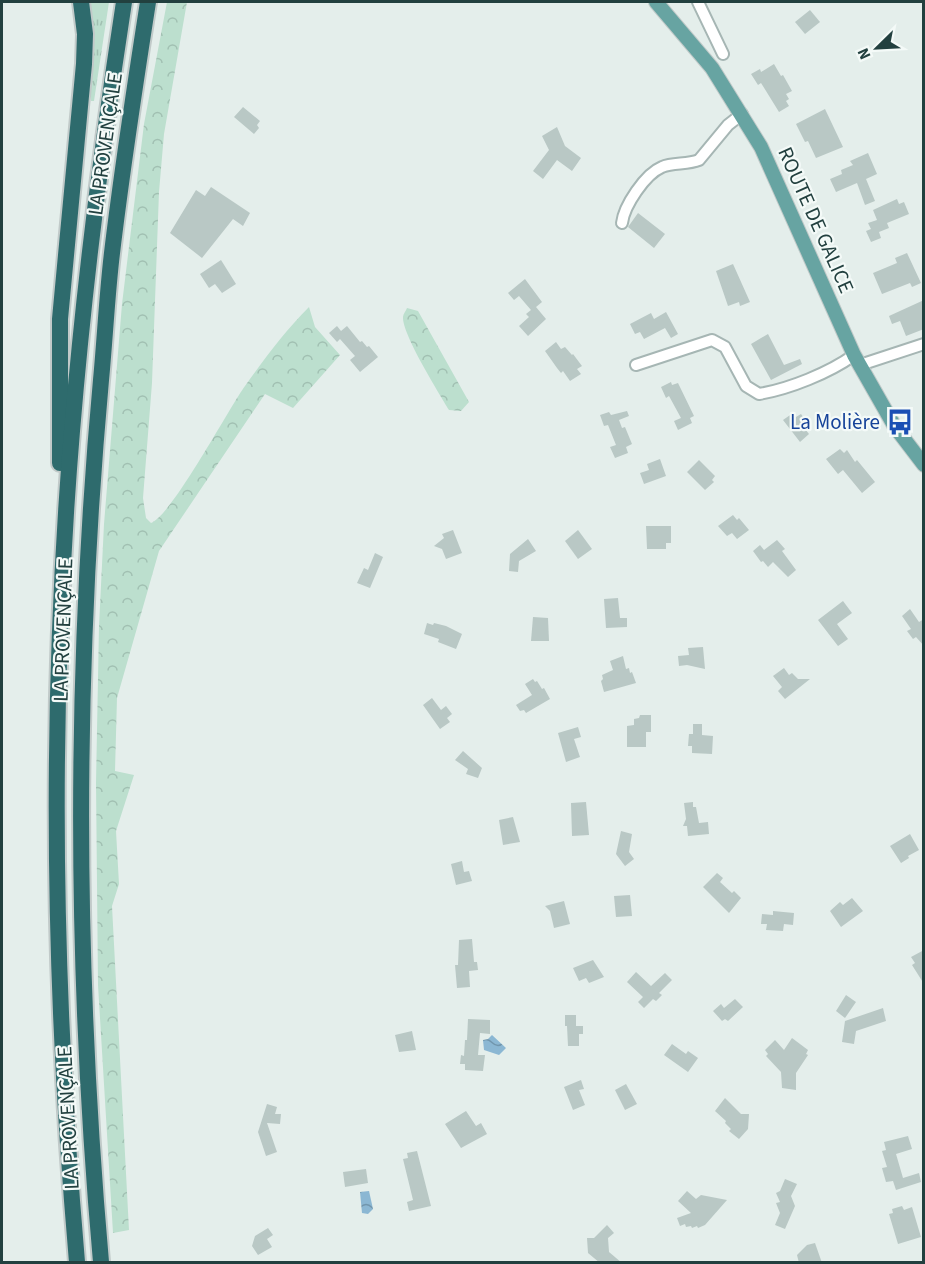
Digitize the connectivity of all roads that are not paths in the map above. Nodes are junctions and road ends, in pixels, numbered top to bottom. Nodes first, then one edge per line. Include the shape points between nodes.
1 (81, 2) edge
2 (124, 2) edge
3 (148, 2) edge
4 (656, 2) edge
5 (698, 2) edge
6 (723, 54) dead end
7 (741, 114) junction
8 (622, 223) dead end
9 (924, 344) edge
10 (857, 360) junction
11 (636, 365) dead end
12 (924, 465) edge
13 (62, 605) junction
14 (77, 1263) edge
15 (101, 1263) edge

1 - 13 highway via 84,64 60,319
2 - 13 highway, LA PROVENÇALE via 89,255 72,433
3 - 15 highway, LA PROVENÇALE via 112,256 85,607 82,951
4 - 7 main road, ROUTE DE GALICE via 712,68
5 - 6 street
7 - 8 street via 699,160 663,166 652,172 626,208
7 - 10 main road, ROUTE DE GALICE via 761,147
9 - 10 street
10 - 11 street via 759,394 746,386 725,347 712,340
10 - 12 main road, ROUTE DE GALICE via 895,427
13 - 14 highway, LA PROVENÇALE via 57,766 59,956

